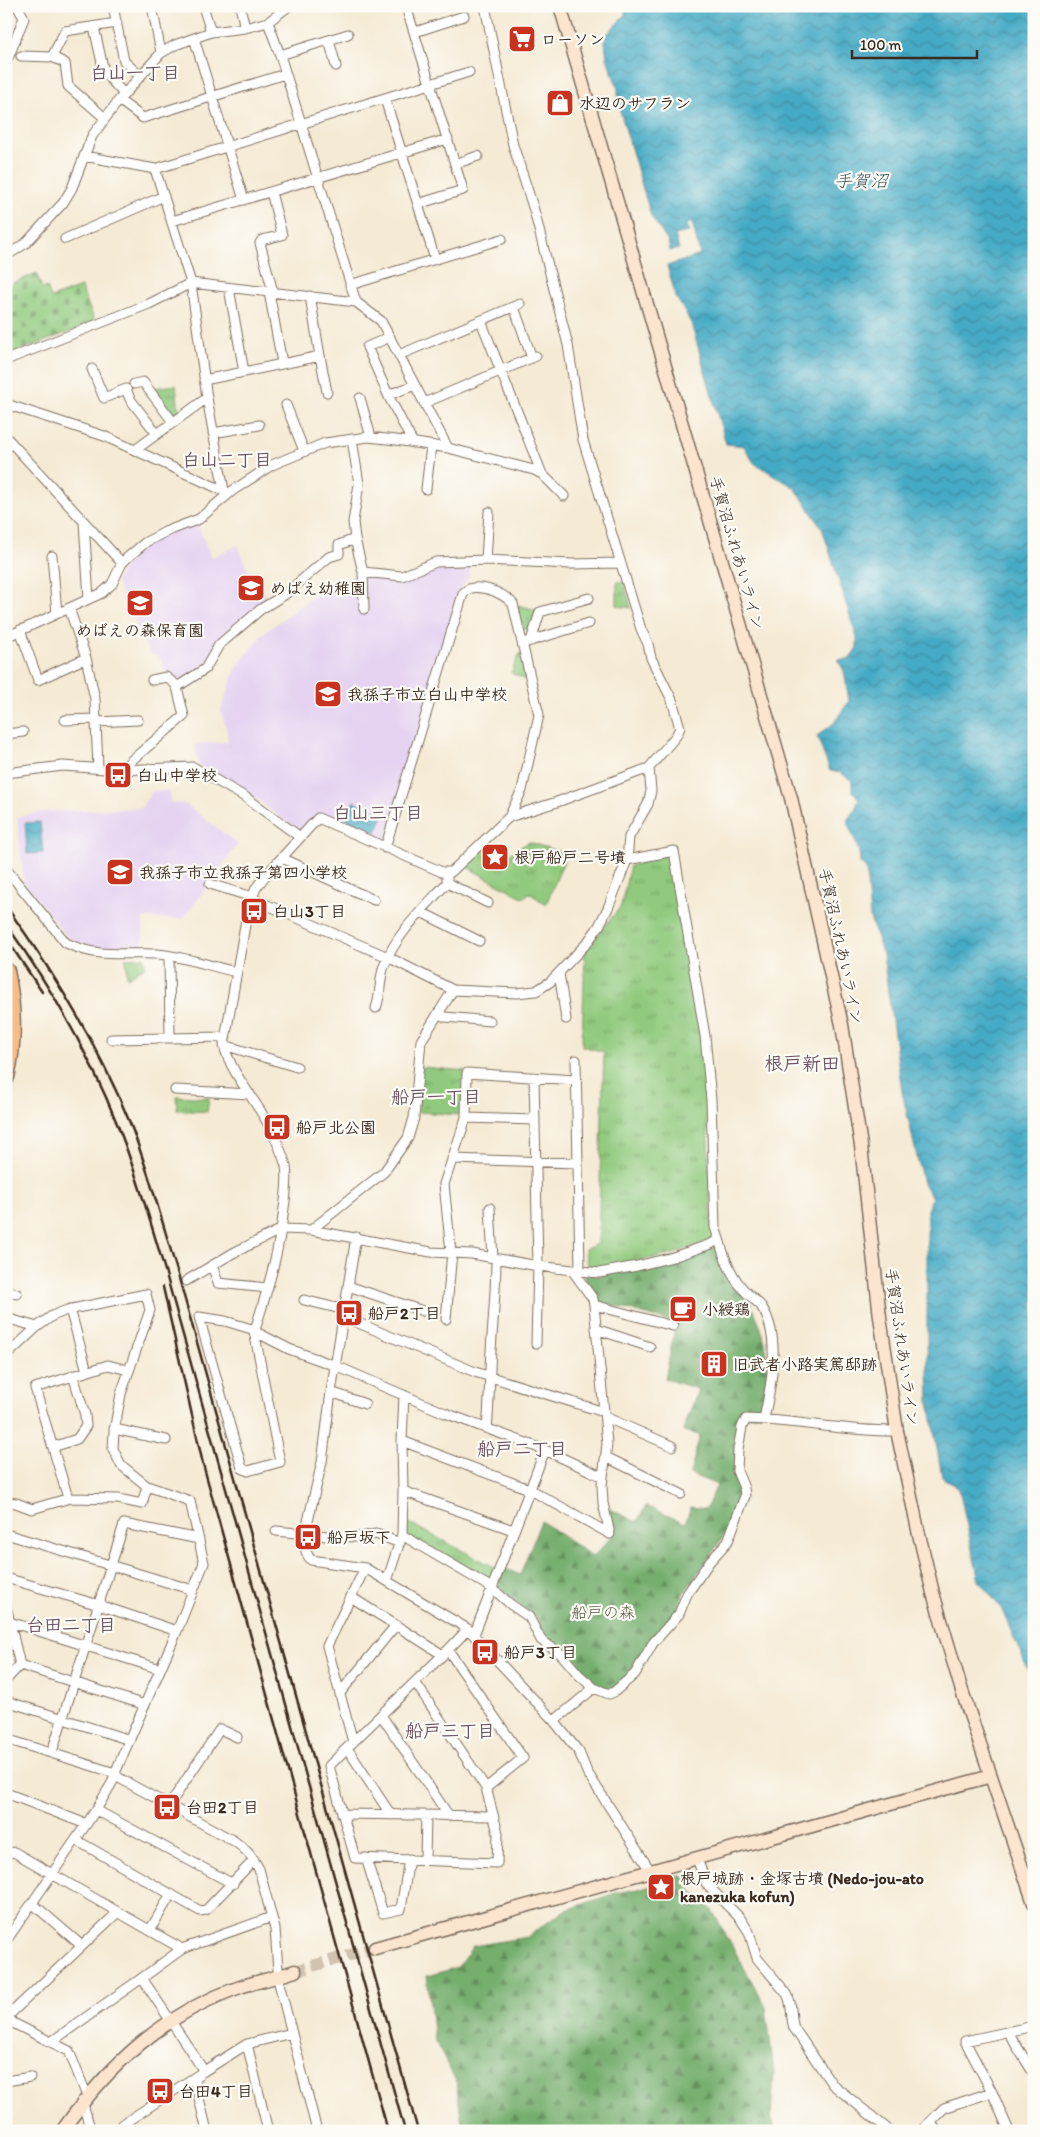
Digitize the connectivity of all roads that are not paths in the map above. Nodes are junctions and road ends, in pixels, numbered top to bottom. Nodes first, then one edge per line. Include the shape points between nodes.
1 (20, 6) edge
2 (113, 6) edge
3 (152, 6) edge
4 (203, 6) edge
5 (240, 6) edge
6 (289, 6) edge
7 (485, 6) edge
8 (560, 6) edge
9 (408, 13) dead end
10 (464, 16) dead end
11 (268, 22) junction
12 (117, 23) junction
13 (94, 27) junction
14 (245, 28) junction
15 (211, 32) junction
16 (415, 32) junction
17 (348, 34) dead end
18 (194, 38) junction
19 (329, 40) junction
20 (161, 53) junction
21 (280, 55) junction
22 (9, 56) dead end
23 (21, 56) dead end
24 (52, 57) junction
25 (336, 66) dead end
26 (469, 72) dead end
27 (285, 74) junction
28 (140, 76) junction
29 (431, 85) junction
30 (122, 97) junction
31 (212, 97) junction
32 (385, 99) junction
33 (105, 118) junction
34 (301, 124) junction
35 (448, 139) junction
36 (228, 148) junction
37 (402, 152) junction
38 (84, 156) junction
39 (478, 156) dead end
40 (455, 164) junction
41 (155, 169) junction
42 (318, 178) junction
43 (271, 192) junction
44 (164, 196) junction
45 (244, 200) junction
46 (418, 204) junction
47 (172, 221) junction
48 (65, 239) dead end
49 (502, 239) dead end
50 (7, 253) edge
51 (435, 260) junction
52 (191, 283) junction
53 (350, 285) junction
54 (229, 288) junction
55 (271, 292) junction
56 (310, 296) junction
57 (356, 302) junction
58 (481, 321) junction
59 (390, 337) junction
60 (399, 355) junction
61 (320, 356) junction
62 (6, 360) edge
63 (282, 363) junction
64 (92, 369) dead end
65 (501, 371) junction
66 (244, 372) junction
67 (204, 380) junction
68 (134, 384) dead end
69 (415, 385) junction
70 (327, 392) dead end
71 (388, 395) junction
72 (207, 398) junction
73 (360, 398) dead end
74 (424, 403) junction
75 (6, 404) edge
76 (286, 405) dead end
77 (174, 422) junction
78 (259, 425) dead end
79 (213, 433) junction
80 (157, 434) junction
81 (6, 437) edge
82 (371, 437) junction
83 (352, 439) junction
84 (412, 443) junction
85 (431, 446) junction
86 (448, 448) junction
87 (134, 450) junction
88 (304, 451) junction
89 (542, 474) junction
90 (426, 489) dead end
91 (225, 494) junction
92 (564, 496) dead end
93 (489, 512) dead end
94 (84, 522) junction
95 (355, 539) junction
96 (52, 556) dead end
97 (486, 560) junction
98 (620, 562) junction
99 (122, 563) junction
100 (363, 572) junction
101 (589, 598) dead end
102 (89, 599) junction
103 (69, 608) junction
104 (364, 609) dead end
105 (57, 613) junction
106 (589, 623) dead end
107 (20, 630) junction
108 (6, 637) edge
109 (526, 642) junction
110 (86, 658) junction
111 (152, 680) dead end
112 (177, 688) junction
113 (65, 720) dead end
114 (96, 720) junction
115 (138, 720) dead end
116 (23, 732) dead end
117 (6, 734) edge
118 (98, 768) junction
119 (649, 768) junction
120 (120, 770) junction
121 (6, 773) edge
122 (508, 817) junction
123 (300, 837) junction
124 (385, 848) junction
125 (282, 858) junction
126 (627, 860) junction
127 (6, 869) edge
128 (447, 873) junction
129 (447, 883) junction
130 (210, 884) dead end
131 (251, 898) junction
132 (374, 900) dead end
133 (488, 903) dead end
134 (421, 912) junction
135 (479, 941) dead end
136 (169, 956) junction
137 (388, 957) junction
138 (6, 971) edge
139 (236, 972) junction
140 (559, 973) junction
141 (453, 990) junction
142 (376, 1008) dead end
143 (438, 1013) junction
144 (566, 1019) dead end
145 (490, 1021) dead end
146 (170, 1038) junction
147 (110, 1039) dead end
148 (225, 1041) junction
149 (576, 1060) dead end
150 (296, 1067) dead end
151 (6, 1077) edge
152 (534, 1077) junction
153 (576, 1080) junction
154 (175, 1090) dead end
155 (250, 1094) junction
156 (466, 1118) junction
157 (535, 1120) junction
158 (452, 1159) junction
159 (536, 1162) junction
160 (577, 1163) junction
161 (490, 1208) dead end
162 (282, 1229) junction
163 (311, 1230) junction
164 (356, 1238) junction
165 (719, 1239) junction
166 (452, 1252) junction
167 (495, 1259) junction
168 (212, 1265) junction
169 (538, 1266) junction
170 (576, 1270) junction
171 (186, 1281) dead end
172 (348, 1286) junction
173 (268, 1288) junction
174 (6, 1290) edge
175 (17, 1294) dead end
176 (304, 1300) dead end
177 (594, 1305) junction
178 (70, 1309) junction
179 (423, 1311) dead end
180 (344, 1314) junction
181 (6, 1318) edge
182 (446, 1319) dead end
183 (673, 1326) dead end
184 (37, 1327) junction
185 (596, 1329) junction
186 (254, 1330) junction
187 (536, 1344) dead end
188 (10, 1348) edge
189 (650, 1348) dead end
190 (6, 1356) edge
191 (336, 1366) junction
192 (128, 1370) junction
193 (87, 1371) junction
194 (73, 1375) junction
195 (490, 1376) junction
196 (331, 1392) junction
197 (404, 1395) junction
198 (365, 1404) dead end
199 (605, 1415) junction
200 (764, 1419) junction
201 (487, 1428) junction
202 (114, 1429) junction
203 (897, 1432) junction
204 (166, 1440) dead end
205 (402, 1441) junction
206 (672, 1446) dead end
207 (53, 1447) junction
208 (545, 1450) junction
209 (606, 1456) junction
210 (603, 1477) junction
211 (147, 1486) junction
212 (529, 1489) junction
213 (403, 1490) junction
214 (681, 1494) dead end
215 (68, 1498) junction
216 (6, 1502) edge
217 (276, 1530) dead end
218 (513, 1530) junction
219 (6, 1534) edge
220 (305, 1534) junction
221 (199, 1539) junction
222 (401, 1539) junction
223 (110, 1565) junction
224 (366, 1568) junction
225 (6, 1578) edge
226 (386, 1581) junction
227 (492, 1588) junction
228 (193, 1590) junction
229 (351, 1597) junction
230 (99, 1604) junction
231 (6, 1606) edge
232 (10, 1622) junction
233 (396, 1625) junction
234 (177, 1631) junction
235 (471, 1632) junction
236 (86, 1646) junction
237 (445, 1653) junction
238 (20, 1665) junction
239 (160, 1670) junction
240 (6, 1680) edge
241 (75, 1682) junction
242 (415, 1682) junction
243 (594, 1688) junction
244 (340, 1693) junction
245 (6, 1701) edge
246 (145, 1705) junction
247 (381, 1715) junction
248 (63, 1718) junction
249 (554, 1720) junction
250 (237, 1737) dead end
251 (6, 1739) edge
252 (130, 1740) junction
253 (350, 1745) junction
254 (52, 1752) junction
255 (115, 1774) junction
256 (991, 1776) junction
257 (486, 1788) junction
258 (6, 1793) edge
259 (170, 1804) junction
260 (96, 1810) junction
261 (342, 1814) junction
262 (391, 1814) junction
263 (426, 1815) junction
264 (449, 1816) junction
265 (493, 1816) junction
266 (86, 1824) junction
267 (76, 1840) junction
268 (6, 1854) edge
269 (366, 1858) junction
270 (697, 1859) junction
271 (254, 1860) junction
272 (409, 1860) junction
273 (425, 1860) junction
274 (651, 1872) junction
275 (53, 1874) junction
276 (233, 1884) junction
277 (171, 1894) junction
278 (1034, 1903) edge
279 (33, 1904) junction
280 (118, 1912) junction
281 (272, 1917) junction
282 (150, 1930) junction
283 (6, 1941) edge
284 (82, 1946) junction
285 (375, 1948) tunnel mouth
286 (182, 1949) junction
287 (295, 1972) tunnel mouth
288 (278, 1976) junction
289 (142, 1978) junction
290 (7, 2015) edge
291 (172, 2021) junction
292 (1034, 2026) edge
293 (1008, 2032) junction
294 (292, 2033) junction
295 (51, 2042) junction
296 (247, 2044) junction
297 (204, 2071) junction
298 (1034, 2074) edge
299 (30, 2077) dead end
300 (194, 2078) junction
301 (6, 2081) edge
302 (992, 2092) junction
303 (84, 2099) junction
304 (930, 2122) junction
305 (62, 2131) edge
306 (91, 2131) edge
307 (126, 2131) edge
308 (207, 2131) edge
309 (268, 2131) edge
310 (317, 2131) edge
311 (890, 2131) edge
312 (921, 2131) edge
313 (937, 2131) edge
314 (1009, 2131) edge

1 - 22 street via 24,18
2 - 12 street
3 - 20 street
4 - 15 street
5 - 14 street
6 - 11 street
7 - 98 street via 513,145 534,210 568,345 583,440
8 - 203 street, 手賀沼ふれあいライン via 797,824 842,1025 861,1146 880,1317
9 - 16 street
10 - 16 street
11 - 14 street
11 - 21 street
12 - 13 street
12 - 28 street via 124,61
13 - 24 street via 65,31
13 - 30 street via 104,72
14 - 15 street
15 - 18 street
16 - 29 street
17 - 19 street
18 - 20 street
18 - 31 street
19 - 21 street
19 - 25 street
20 - 28 street
21 - 27 street
23 - 24 street
24 - 33 street via 65,63 68,86
26 - 29 street
27 - 31 street
27 - 34 street
28 - 30 street
29 - 32 street
29 - 35 street
30 - 31 street via 144,118
30 - 33 street
31 - 36 street
32 - 34 street
32 - 37 street
33 - 38 street via 92,136
34 - 36 street
34 - 42 street
35 - 37 street
35 - 40 street
36 - 41 street
36 - 45 street
37 - 42 street
37 - 46 street
38 - 41 street
38 - 50 street via 63,204 26,243
39 - 40 street
40 - 46 street via 463,190
41 - 44 street
42 - 43 street
42 - 53 street
43 - 45 street
43 - 55 street via 282,235 260,243
44 - 47 street
44 - 48 street
45 - 47 street
46 - 51 street
47 - 52 street
49 - 51 street
51 - 53 street
52 - 54 street
52 - 62 street via 149,304
52 - 67 street
53 - 57 street
54 - 55 street
54 - 66 street
55 - 56 street
55 - 63 street
56 - 57 street
56 - 61 street
57 - 59 street via 382,321
58 - 60 street
58 - 65 street
58 - 65 street via 517,306 534,357
59 - 60 street
59 - 71 street via 367,347
60 - 69 street
61 - 63 street
61 - 70 street
63 - 66 street
64 - 80 street via 104,398 126,389
65 - 74 street
65 - 89 street
66 - 67 street
67 - 72 street
68 - 77 street via 144,382
69 - 71 street
69 - 74 street
71 - 84 street
72 - 77 street
72 - 79 street
73 - 82 street
74 - 86 street
75 - 87 street via 104,436
76 - 88 street
77 - 80 street
78 - 79 street
79 - 91 street
80 - 87 street
81 - 94 street
82 - 83 street
82 - 84 street
83 - 88 street
83 - 95 street via 359,484 353,522
84 - 85 street
85 - 86 street
85 - 90 street
86 - 89 street
87 - 91 street
88 - 91 street
89 - 92 street
91 - 99 street via 199,519 146,542
93 - 97 street
94 - 99 street
94 - 102 street
95 - 100 street
95 - 112 street via 339,545 339,554 329,557 232,633 219,645 205,668
96 - 105 street
97 - 98 street via 571,564
97 - 100 street via 436,562 402,576
98 - 119 street via 651,658 672,700 680,728
99 - 102 street via 108,588
100 - 104 street
101 - 109 street via 540,612
102 - 103 street
103 - 105 street
103 - 110 street
105 - 107 street
106 - 109 street
107 - 108 street
107 - 110 street via 38,680
109 - 122 street via 540,715 522,790
109 - 124 street via 510,600 475,587 464,591
110 - 114 street
111 - 112 street via 166,677
112 - 120 street via 184,716
113 - 114 street
114 - 115 street
114 - 118 street
116 - 117 street
118 - 120 street
118 - 121 street via 63,766
119 - 122 street
119 - 126 street via 650,798 629,837
120 - 123 street via 193,767 245,797
122 - 128 street via 455,870
123 - 124 street via 318,818
123 - 125 street
124 - 128 street
125 - 131 street
125 - 132 street
126 - 140 street via 599,926
126 - 165 street via 674,851 705,1036 715,1228
127 - 136 street via 66,942 104,954
128 - 129 street
129 - 133 street
129 - 134 street
130 - 131 street
131 - 137 street
131 - 139 street
134 - 135 street
134 - 137 street
136 - 139 street
136 - 146 street
137 - 141 street
137 - 142 street
138 - 151 highway via 11,1011 11,1045
139 - 148 street
140 - 141 street via 536,991
140 - 144 street
141 - 143 street
143 - 145 street via 445,1017
143 - 163 street via 421,1041 414,1118 408,1138 384,1172
146 - 147 street
146 - 148 street
148 - 150 street
148 - 155 street via 229,1059
149 - 153 street
152 - 153 street
152 - 156 street via 467,1073
152 - 157 street
153 - 160 street
154 - 155 street
155 - 162 street via 286,1167
156 - 157 street
156 - 158 street
157 - 159 street
158 - 159 street
158 - 166 street via 444,1184
159 - 160 street
159 - 169 street
160 - 170 street
161 - 167 street
162 - 163 street
162 - 168 street
162 - 173 street
163 - 164 street
164 - 166 street via 431,1252
164 - 172 street
165 - 170 street via 674,1257 637,1266 599,1273
165 - 200 street via 737,1282 760,1305 768,1321 772,1339 772,1381
166 - 167 street
166 - 182 street
167 - 169 street
167 - 195 street
168 - 171 street
168 - 173 street via 218,1283
169 - 170 street
169 - 187 street
170 - 177 street
172 - 179 street
172 - 180 street
173 - 186 street
174 - 175 street
176 - 180 street
177 - 183 street
177 - 185 street
178 - 184 street
178 - 192 street via 146,1294 150,1310
178 - 193 street
180 - 191 street
180 - 195 street via 447,1361
181 - 184 street
184 - 188 street
185 - 189 street
185 - 199 street
186 - 186 street via 280,1462 248,1471 242,1468 199,1317
186 - 191 street via 289,1349
188 - 190 street
191 - 196 street
191 - 197 street
192 - 193 street via 108,1365
192 - 202 street
193 - 194 street
194 - 207 street via 86,1426 77,1439
194 - 207 street via 35,1388
195 - 199 street
195 - 201 street
196 - 198 street
196 - 220 street via 322,1462
197 - 201 street
197 - 205 street
199 - 206 street
199 - 209 street
200 - 203 street
200 - 243 street via 746,1419 742,1427 737,1471 745,1496 728,1541 710,1561 687,1594 679,1614 653,1643 635,1674 609,1694
201 - 208 street
202 - 204 street
202 - 211 street via 113,1449 121,1465
203 - 256 street, 手賀沼ふれあいライン via 933,1593
205 - 212 street
205 - 213 street
207 - 215 street
208 - 210 street
208 - 212 street
209 - 210 street
209 - 214 street
210 - 212 street via 603,1503 610,1534
211 - 215 street via 142,1504 118,1498
211 - 221 street via 190,1501
212 - 218 street
213 - 218 street
213 - 222 street
215 - 216 street via 32,1509 16,1502
217 - 220 street
218 - 227 street
219 - 223 street
220 - 222 street via 353,1537 376,1534
220 - 224 street via 305,1550 310,1560
221 - 223 street via 124,1524
221 - 228 street via 204,1563
222 - 226 street
222 - 227 street
223 - 228 street
223 - 230 street
224 - 226 street
224 - 229 street
225 - 230 street
226 - 235 street
227 - 235 street
227 - 243 street via 529,1616 541,1640 562,1655
228 - 234 street
229 - 233 street
229 - 244 street via 327,1646
230 - 234 street
230 - 236 street
231 - 232 street
232 - 236 street
232 - 238 street
233 - 237 street
233 - 244 street
234 - 239 street
235 - 237 street
235 - 249 street
236 - 239 street
236 - 241 street
237 - 242 street
237 - 257 street via 522,1758
238 - 240 street
238 - 241 street
239 - 246 street
241 - 246 street
241 - 248 street
242 - 247 street
242 - 257 street
243 - 249 street
244 - 253 street
245 - 248 street
246 - 252 street
247 - 253 street
247 - 264 street
248 - 252 street
248 - 254 street
249 - 274 street via 579,1752 587,1772
250 - 259 street via 220,1728
251 - 254 street
252 - 255 street
253 - 261 street via 329,1766
253 - 262 street
254 - 255 street
255 - 259 street
255 - 260 street
256 - 270 street
256 - 278 street, 手賀沼ふれあいライン
257 - 265 street
258 - 266 street
259 - 271 street via 234,1841
260 - 266 street
260 - 276 street
261 - 262 street
261 - 269 street via 355,1858
262 - 263 street
263 - 264 street
263 - 273 street
264 - 265 street
265 - 273 street via 498,1833 497,1863
266 - 267 street
267 - 275 street
267 - 277 street
268 - 275 street via 14,1852
269 - 272 street
269 - 272 street via 383,1913 401,1909
270 - 274 street
270 - 311 street via 705,1881 749,1932 756,1958 790,1998 794,2028 832,2084
271 - 276 street
271 - 281 street
272 - 273 street
274 - 285 street
275 - 279 street
275 - 280 street
276 - 277 street via 200,1912
277 - 282 street
279 - 283 street
279 - 284 street
280 - 282 street
280 - 284 street
281 - 286 street
281 - 288 street
282 - 286 street
284 - 290 street
286 - 289 street
287 - 288 street
288 - 291 street via 218,1996
288 - 294 street
289 - 291 street
289 - 295 street
290 - 295 street via 13,2023
291 - 297 street
291 - 303 street via 128,2054
292 - 293 street
293 - 298 street
293 - 302 street via 965,2041
294 - 296 street
294 - 310 street
295 - 303 street via 69,2051
296 - 297 street
296 - 309 street
297 - 300 street
299 - 301 street
300 - 307 street via 123,2124
300 - 308 street
302 - 304 street via 944,2108
302 - 314 street
303 - 305 street
303 - 306 street
304 - 312 street
304 - 313 street

